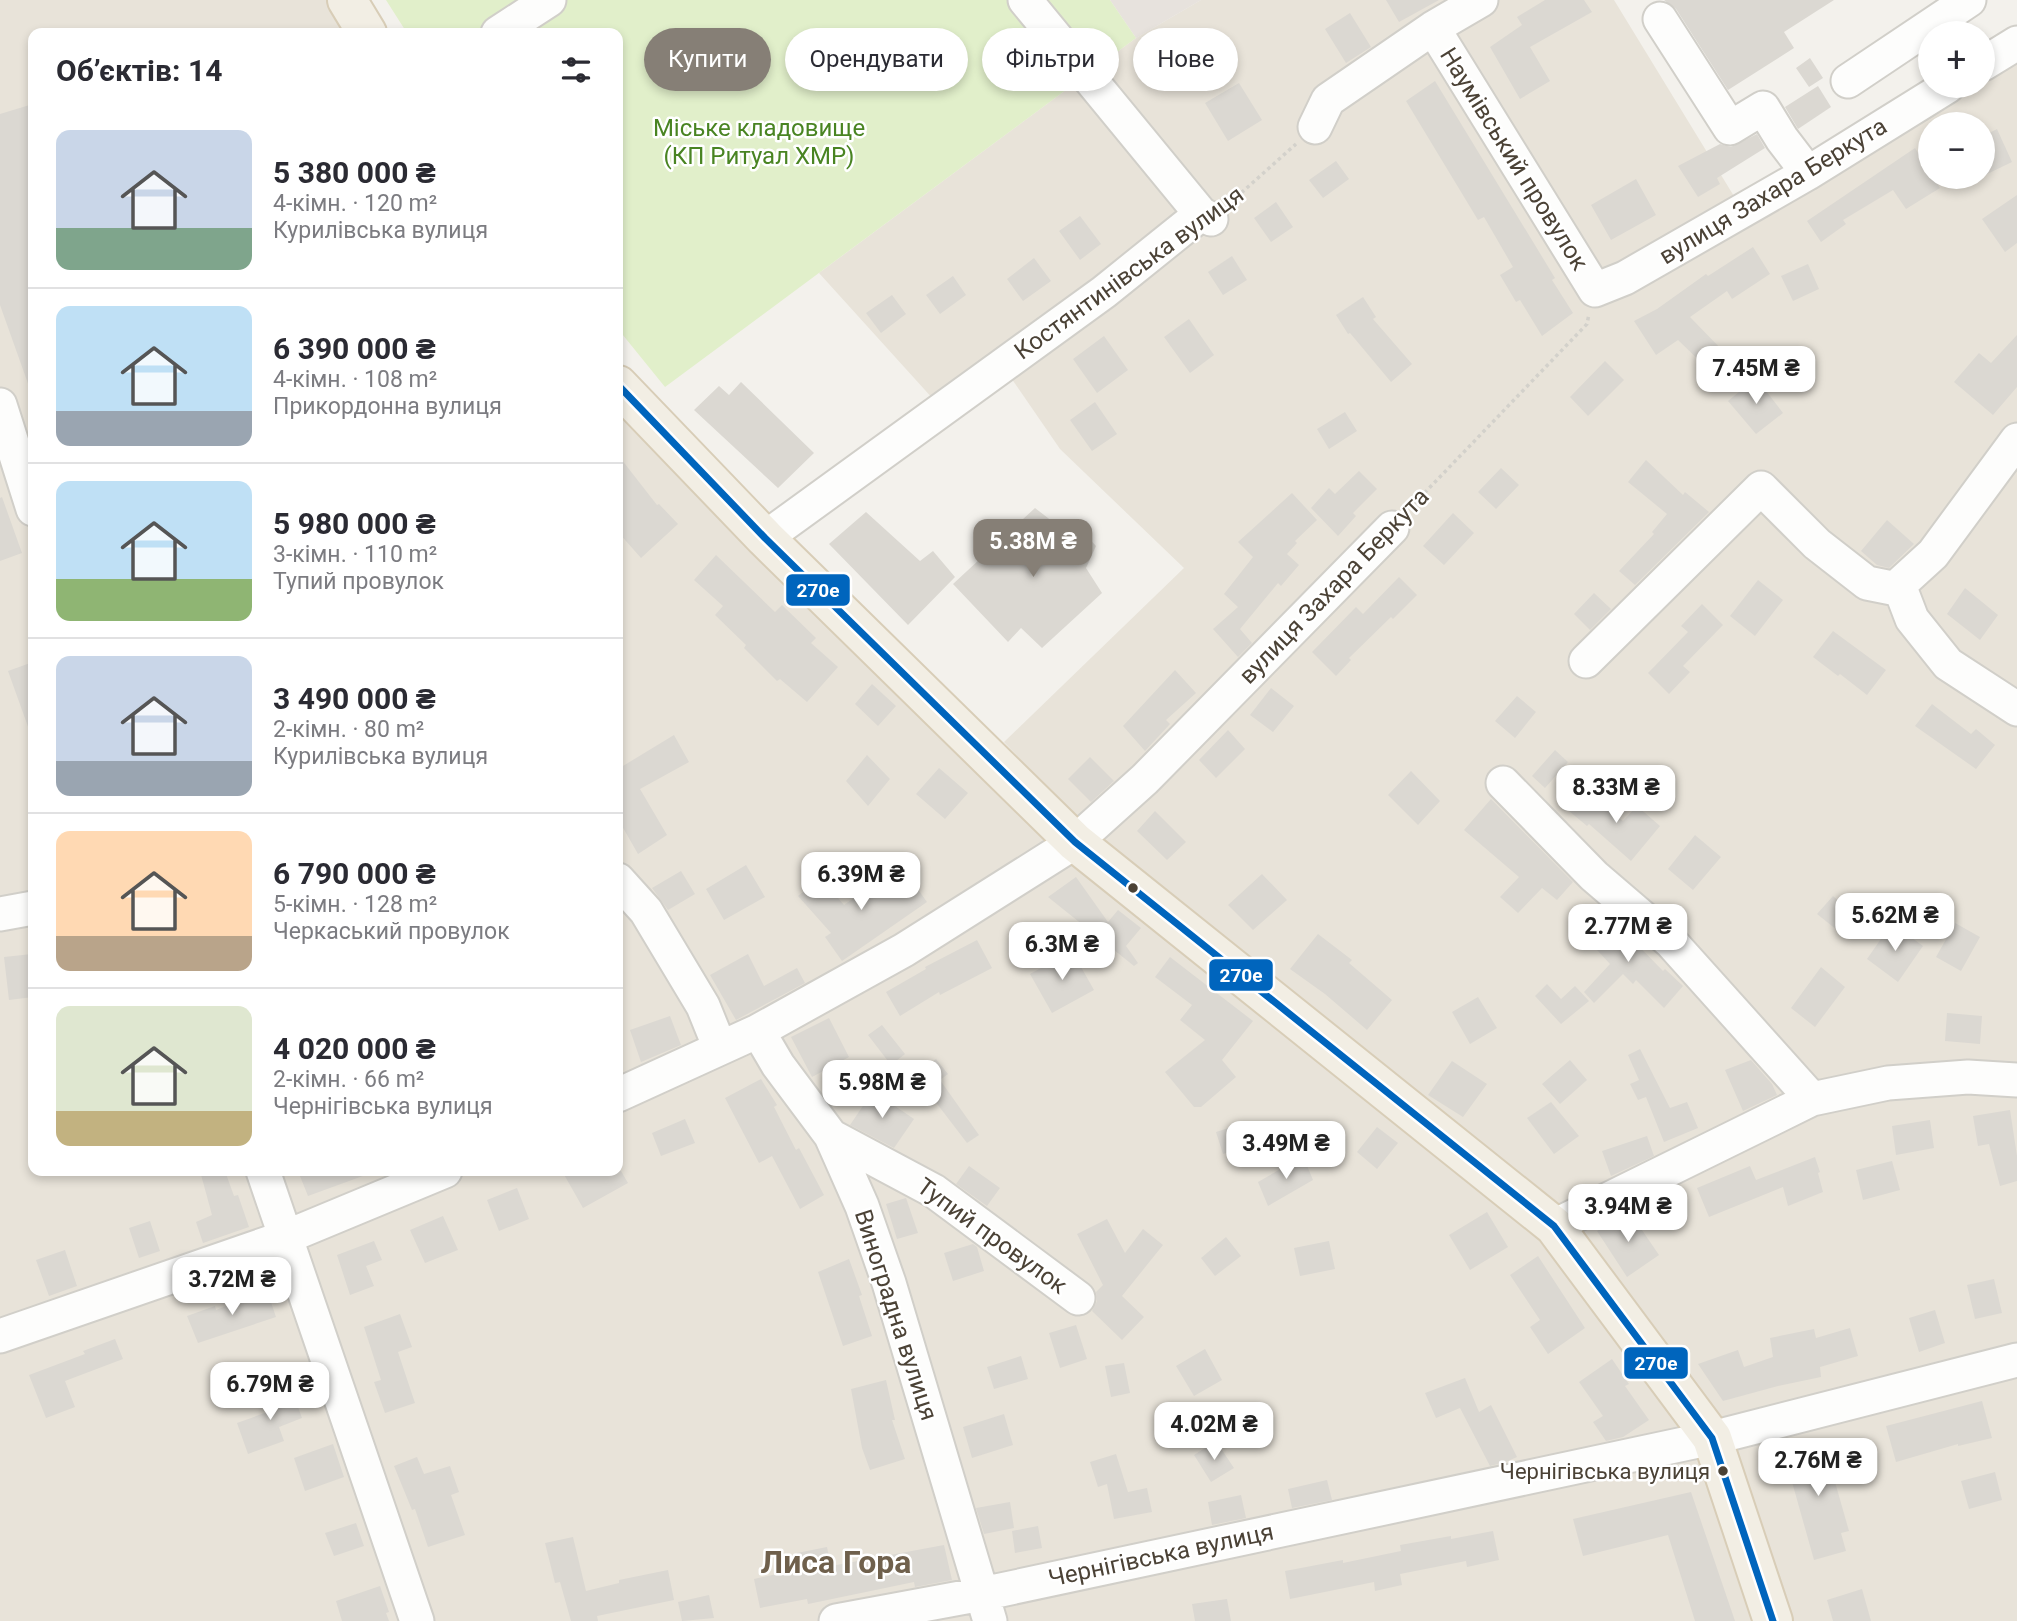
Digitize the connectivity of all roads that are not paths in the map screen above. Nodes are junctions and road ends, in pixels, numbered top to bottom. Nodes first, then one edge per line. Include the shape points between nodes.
1 (347, 0) edge
2 (549, 0) edge
3 (1025, 0) edge
4 (1481, 0) edge
5 (1969, 0) edge
6 (1660, 19) dead end
7 (365, 28) edge
8 (506, 28) edge
9 (1433, 28) junction
10 (2017, 43) edge
11 (1995, 57) edge
12 (1848, 81) dead end
13 (1929, 98) edge
14 (1315, 127) road end
15 (1808, 173) junction
16 (1595, 290) joint
17 (623, 389) edge
18 (0, 405) edge
19 (2017, 440) edge
20 (28, 493) edge
21 (1392, 528) road end
22 (765, 538) junction
23 (1899, 586) junction
24 (1586, 661) dead end
25 (2017, 709) edge
26 (1503, 783) dead end
27 (1075, 842) junction
28 (623, 886) edge
29 (28, 909) edge
30 (0, 914) edge
31 (758, 1031) junction
32 (720, 1048) junction
33 (2017, 1080) edge
34 (623, 1093) edge
35 (1812, 1099) junction
36 (831, 1136) junction
37 (265, 1176) edge
38 (433, 1176) edge
39 (1554, 1226) junction
40 (286, 1237) junction
41 (1078, 1298) dead end
42 (0, 1336) edge
43 (2017, 1360) edge
44 (1712, 1438) junction
45 (986, 1607) edge
46 (417, 1621) edge
47 (836, 1621) edge
48 (1773, 1621) edge

1 - 7 main road
2 - 8 street
3 - 22 street, Костянтинівська вулиця via 1206,217
4 - 9 street
5 - 12 street
6 - 15 street via 1730,128 1763,108
9 - 14 street via 1328,100
9 - 16 street, Наумівський провулок
10 - 11 street
13 - 15 street, вулиця Захара Беркута
15 - 16 street, вулиця Захара Беркута via 1625,278
17 - 22 main road
18 - 20 street
19 - 23 street via 1933,554
21 - 27 street, вулиця Захара Беркута via 1145,779
22 - 27 main road
23 - 24 street via 1867,583 1817,544 1761,488
23 - 25 street via 1912,619 1948,664
26 - 35 street via 1594,876 1671,942
27 - 31 street, вулиця Захара Беркута via 904,950
27 - 39 main road
28 - 32 street via 646,911 703,1006
29 - 30 street
31 - 32 street, вулиця Захара Беркута
31 - 36 street, Виноградна вулиця
32 - 34 street, вулиця Захара Беркута
33 - 35 street via 1968,1077 1888,1083
35 - 39 street
36 - 41 street, Тупий провулок via 934,1191
36 - 45 street, Виноградна вулиця via 889,1283
37 - 40 street
38 - 40 street
39 - 44 main road
40 - 42 street
40 - 46 street
43 - 44 street, Чернігівська вулиця
44 - 45 street, Чернігівська вулиця
44 - 48 main road
45 - 47 street, Чернігівська вулиця

